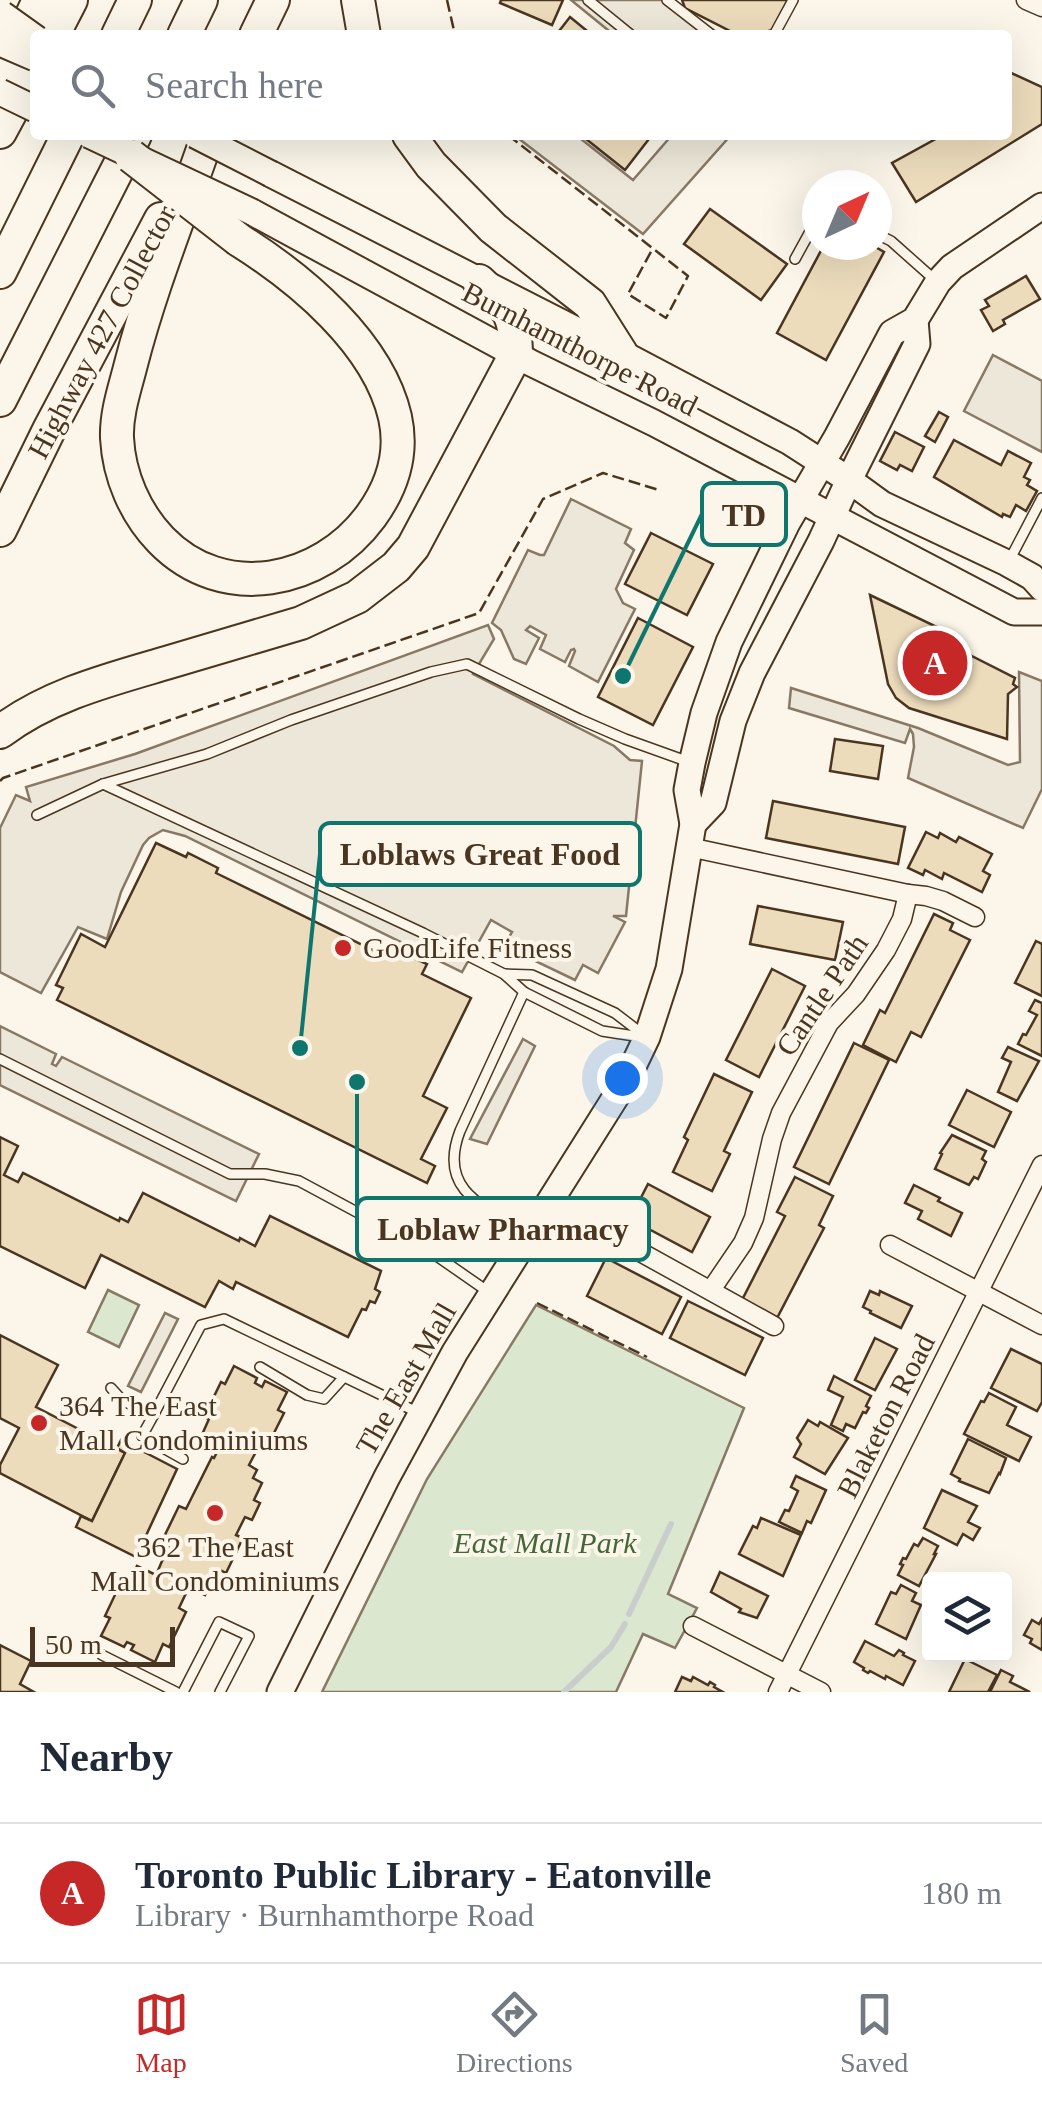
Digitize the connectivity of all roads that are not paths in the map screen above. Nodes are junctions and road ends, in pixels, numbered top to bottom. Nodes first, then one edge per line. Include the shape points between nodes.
1 (27, 0) edge
2 (38, 0) edge
3 (71, 0) edge
4 (134, 0) edge
5 (201, 0) edge
6 (273, 0) edge
7 (358, 0) edge
8 (588, 0) edge
9 (667, 0) edge
10 (793, 0) edge
11 (1026, 0) edge
12 (1042, 8) edge
13 (0, 17) edge
14 (56, 30) edge
15 (120, 30) edge
16 (186, 30) edge
17 (258, 30) edge
18 (363, 30) edge
19 (625, 30) edge
20 (706, 30) edge
21 (777, 30) edge
22 (30, 38) edge
23 (8, 72) edge
24 (30, 102) edge
25 (0, 132) edge
26 (66, 140) edge
27 (204, 140) edge
28 (205, 140) edge
29 (205, 140) edge
30 (413, 140) edge
31 (133, 146) edge
32 (1042, 206) edge
33 (245, 226) junction
34 (892, 243) edge
35 (802, 247) edge
36 (795, 260) dead end
37 (0, 272) edge
38 (480, 281) junction
39 (938, 282) junction
40 (916, 320) junction
41 (621, 352) junction
42 (516, 354) junction
43 (0, 400) edge
44 (822, 463) junction
45 (849, 480) junction
46 (1042, 498) edge
47 (801, 500) junction
48 (833, 518) junction
49 (0, 530) edge
50 (1008, 563) junction
51 (1042, 588) edge
52 (1042, 612) edge
53 (0, 732) edge
54 (692, 763) junction
55 (103, 784) junction
56 (37, 815) dead end
57 (691, 836) junction
58 (908, 894) junction
59 (975, 917) dead end
60 (504, 974) junction
61 (524, 992) junction
62 (647, 1038) junction
63 (0, 1058) edge
64 (1042, 1166) edge
65 (550, 1202) junction
66 (531, 1233) junction
67 (890, 1245) dead end
68 (711, 1290) junction
69 (978, 1293) junction
70 (493, 1294) junction
71 (1042, 1325) edge
72 (774, 1326) dead end
73 (260, 1368) dead end
74 (344, 1377) junction
75 (111, 1388) dead end
76 (422, 1414) junction
77 (153, 1416) junction
78 (183, 1458) dead end
79 (692, 1626) dead end
80 (102, 1655) dead end
81 (782, 1683) edge
82 (179, 1692) edge
83 (220, 1692) edge
84 (280, 1692) edge
85 (821, 1692) edge

1 - 23 highway
2 - 23 highway
3 - 14 highway
4 - 15 highway
5 - 16 highway
6 - 17 highway
7 - 18 highway
8 - 19 lane
9 - 20 lane
10 - 21 lane
11 - 12 street
13 - 22 highway, bridge
23 - 24 main road, bridge
23 - 25 highway
26 - 37 highway
27 - 49 highway, Highway 427 Collector
28 - 38 main road, Burnhamthorpe Road, bridge
29 - 33 highway via 139,332 117,440 130,495 166,545 219,574 264,578 321,562 362,530 388,490 398,437 388,395 361,348
30 - 41 highway via 493,228 590,304
31 - 33 highway, bridge
31 - 43 highway
32 - 39 main road, The East Mall
33 - 42 main road, Burnhamthorpe Road
34 - 39 lane
35 - 36 lane
38 - 41 main road, Burnhamthorpe Road
38 - 42 highway via 516,325
39 - 40 main road, The East Mall
40 - 44 main road, The East Mall via 892,333
40 - 45 main road, The East Mall via 917,344
41 - 44 main road, Burnhamthorpe Road
42 - 47 main road, Burnhamthorpe Road
42 - 53 highway via 413,547 377,583 301,623 60,697
44 - 45 main road, Burnhamthorpe Road
44 - 47 main road, The East Mall
45 - 48 main road, The East Mall
45 - 50 main road, Burnhamthorpe Road via 882,504
46 - 50 lane
47 - 48 main road, Burnhamthorpe Road
47 - 54 main road, The East Mall via 719,666
48 - 52 main road, Burnhamthorpe Road via 1014,612
48 - 57 main road, The East Mall via 752,673 713,803
50 - 51 main road, Burnhamthorpe Road
54 - 55 lane via 467,664
54 - 57 main road, The East Mall
55 - 56 lane
55 - 60 lane
57 - 58 street
57 - 62 main road, The East Mall via 670,969
58 - 59 street
58 - 68 street, Cantle Path via 886,950 829,1023 781,1113 754,1218
60 - 61 lane
60 - 62 lane via 532,975 614,1013
61 - 62 lane via 602,1031
61 - 66 lane via 453,1158 469,1196
62 - 65 main road, The East Mall
63 - 70 lane via 230,1174 300,1181
64 - 69 street, Blaketon Road
65 - 66 main road, The East Mall
65 - 68 street
66 - 70 main road, The East Mall
67 - 69 street
68 - 72 street
69 - 71 street
69 - 81 street, Blaketon Road
70 - 76 main road, The East Mall
73 - 74 lane via 324,1399
74 - 76 lane
74 - 77 lane via 224,1319 202,1325
75 - 77 lane
76 - 84 main road, The East Mall
77 - 78 lane via 142,1436
79 - 81 street
80 - 82 lane
81 - 85 street
82 - 83 lane via 218,1622 248,1636

